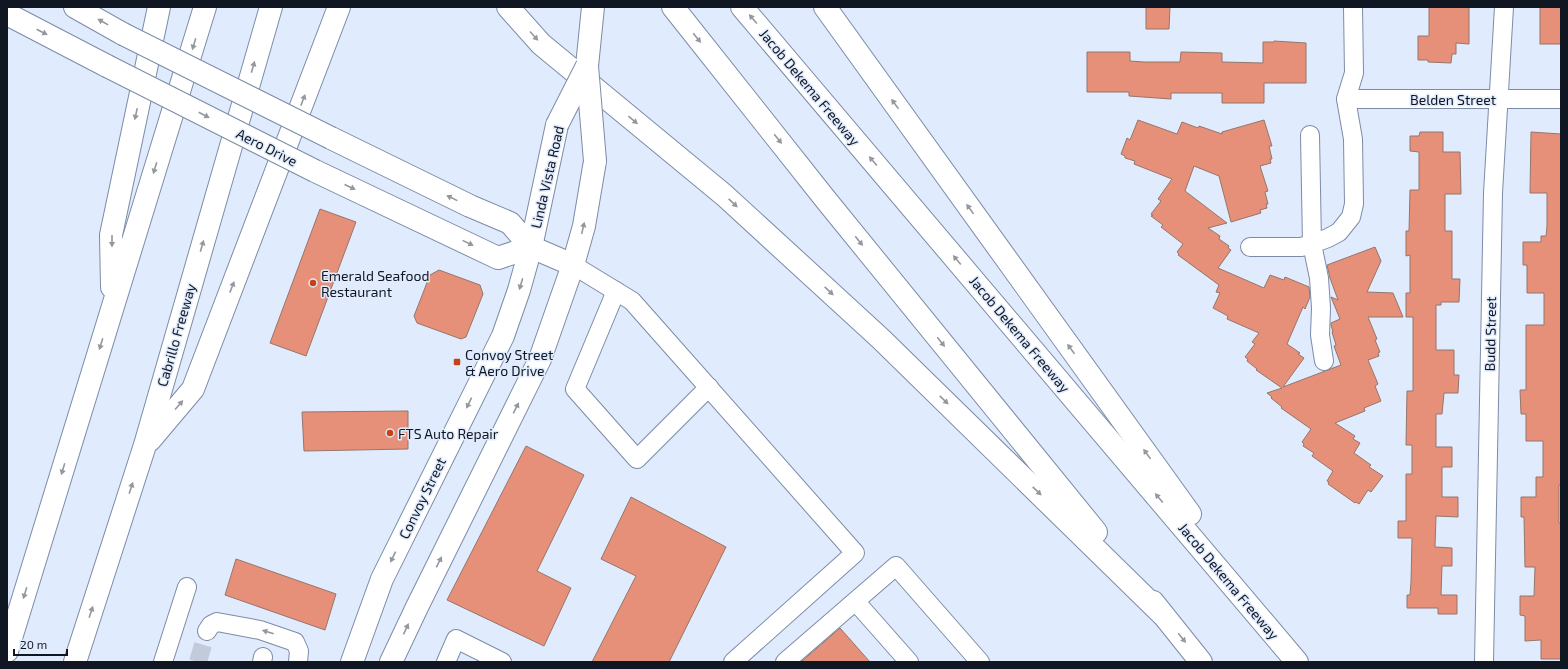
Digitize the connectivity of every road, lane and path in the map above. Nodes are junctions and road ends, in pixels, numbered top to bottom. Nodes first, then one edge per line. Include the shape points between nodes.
1 (75, 7) edge
2 (158, 7) edge
3 (205, 7) edge
4 (271, 7) edge
5 (339, 7) edge
6 (508, 7) edge
7 (593, 7) edge
8 (673, 7) edge
9 (742, 7) edge
10 (825, 7) edge
11 (1354, 7) edge
12 (1504, 7) edge
13 (7, 14) edge
14 (587, 66) junction
15 (1346, 98) junction
16 (1499, 99) junction
17 (1561, 100) edge
18 (1310, 135) dead end
19 (1312, 244) junction
20 (532, 247) junction
21 (1250, 247) dead end
22 (573, 265) junction
23 (616, 290) junction
24 (113, 307) junction
25 (1324, 361) dead end
26 (709, 387) junction
27 (145, 445) junction
28 (187, 587) dead end
29 (856, 602) junction
30 (1162, 614) junction
31 (207, 631) dead end
32 (1284, 645) junction
33 (7, 651) edge
34 (298, 657) edge
35 (75, 662) edge
36 (163, 662) edge
37 (352, 662) edge
38 (391, 662) edge
39 (446, 662) edge
40 (502, 662) edge
41 (733, 662) edge
42 (785, 662) edge
43 (909, 662) edge
44 (980, 662) edge
45 (1201, 662) edge
46 (1297, 662) edge
47 (1484, 662) edge

20 -> 1 main road, bridge via 510,223 331,138 123,34
2 -> 24 main road via 111,235
3 -> 24 main road
27 -> 4 main road, Cabrillo Freeway
27 -> 5 main road via 193,389
6 -> 30 main road via 541,44 724,194 881,339
7 - 14 main road, Linda Vista Road
8 -> 30 main road
32 -> 9 main road, Jacob Dekema Freeway
32 -> 10 main road
11 - 15 street via 1354,73
12 - 16 street, Budd Street
13 -> 20 main road, Aero Drive, bridge via 315,171 498,258
14 - 20 main road, Linda Vista Road, bridge via 557,124
22 -> 14 main road, Linda Vista Road, bridge via 584,226 595,161
15 - 16 street, Belden Street
15 - 19 street via 1353,139 1354,204 1351,217 1339,232
16 - 17 street, Belden Street
16 - 47 street, Budd Street via 1493,193
18 - 19 street
19 - 21 street via 1301,247
19 - 25 street via 1319,278 1320,335
20 - 22 main road
20 -> 37 main road, Convoy Street via 520,290 502,336 382,579
22 - 23 street
38 -> 22 main road via 540,359
23 - 26 street via 632,301
23 - 26 street via 575,390 637,459
24 -> 33 main road
26 - 41 street via 854,553
35 -> 27 main road, Cabrillo Freeway
28 - 36 street
29 - 42 street
29 - 43 street
29 - 44 street via 896,566
30 -> 45 main road
34 -> 31 street via 295,642 260,630 217,622
32 - 46 main road, Jacob Dekema Freeway
39 - 40 street via 456,638

